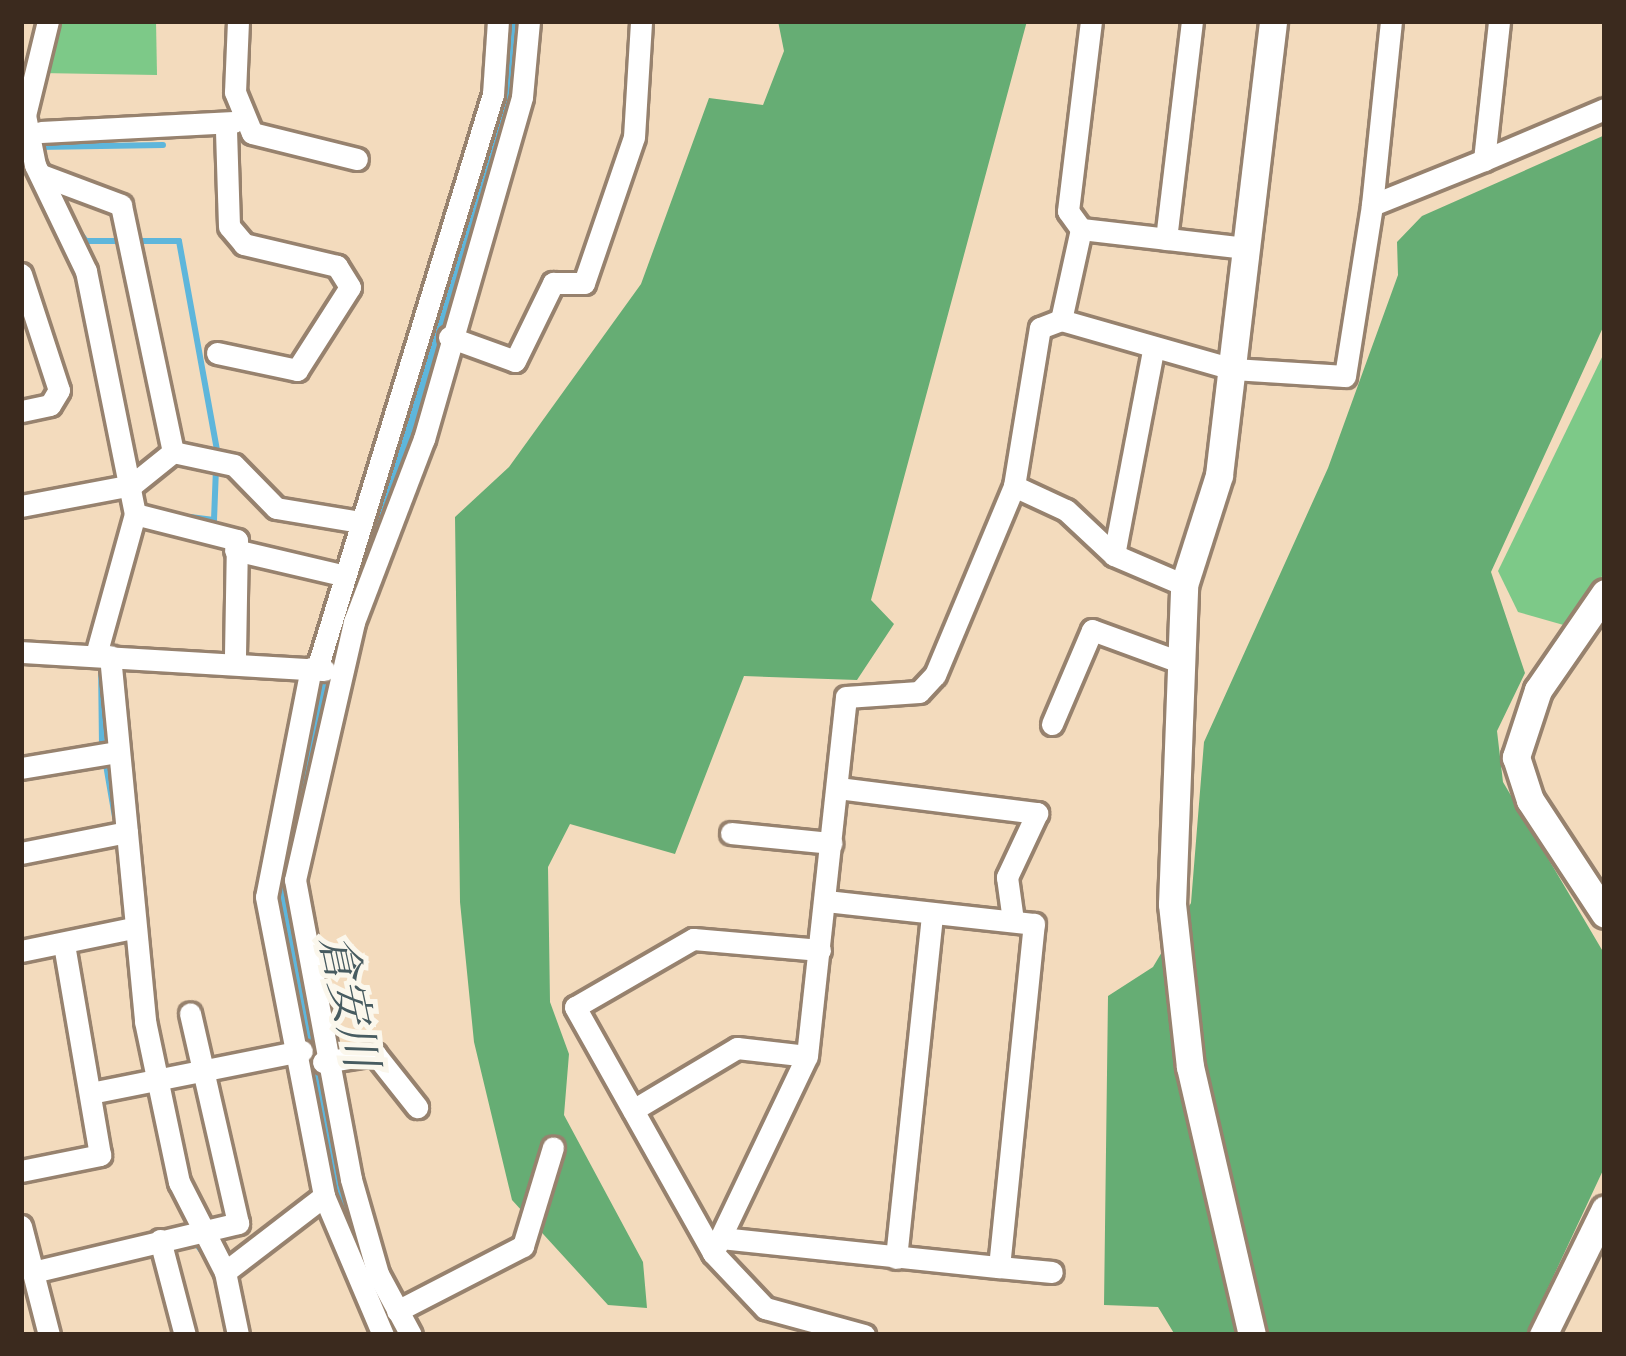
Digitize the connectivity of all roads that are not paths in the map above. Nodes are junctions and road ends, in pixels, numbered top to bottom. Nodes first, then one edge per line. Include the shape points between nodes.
1 (48, 21) edge
2 (238, 21) edge
3 (498, 21) edge
4 (529, 21) edge
5 (641, 21) edge
6 (1091, 21) edge
7 (1192, 21) edge
8 (1273, 21) edge
9 (1391, 21) edge
10 (1498, 21) edge
11 (1605, 109) edge
12 (236, 122) junction
13 (41, 132) dead end
14 (357, 159) dead end
15 (1484, 160) junction
16 (39, 173) edge
17 (1372, 205) junction
18 (1081, 229) junction
19 (1166, 238) junction
20 (1246, 248) junction
21 (21, 274) edge
22 (1061, 320) junction
23 (448, 337) junction
24 (1154, 350) junction
25 (217, 353) dead end
26 (1234, 369) junction
27 (21, 411) edge
28 (173, 452) junction
29 (127, 486) junction
30 (1014, 486) junction
31 (21, 506) edge
32 (135, 514) junction
33 (361, 522) junction
34 (236, 550) junction
35 (1114, 555) junction
36 (342, 575) junction
37 (1184, 585) junction
38 (1605, 593) edge
39 (346, 611) junction
40 (21, 652) edge
41 (106, 659) junction
42 (235, 660) junction
43 (1177, 661) junction
44 (314, 669) junction
45 (343, 672) junction
46 (1052, 724) dead end
47 (106, 754) junction
48 (21, 768) edge
49 (838, 788) junction
50 (127, 832) junction
51 (731, 833) dead end
52 (832, 843) junction
53 (21, 853) edge
54 (825, 901) junction
55 (932, 914) junction
56 (1605, 914) edge
57 (1013, 920) junction
58 (133, 928) junction
59 (64, 944) junction
60 (820, 950) junction
61 (21, 951) edge
62 (190, 1012) dead end
63 (308, 1053) junction
64 (807, 1056) junction
65 (204, 1072) junction
66 (154, 1080) junction
67 (91, 1094) junction
68 (417, 1107) dead end
69 (633, 1110) junction
70 (554, 1147) dead end
71 (21, 1171) edge
72 (324, 1196) junction
73 (1605, 1209) edge
74 (21, 1226) edge
75 (197, 1232) junction
76 (160, 1240) junction
77 (717, 1246) junction
78 (896, 1258) junction
79 (999, 1267) junction
80 (33, 1272) junction
81 (1052, 1272) dead end
82 (224, 1276) junction
83 (397, 1311) junction
84 (49, 1335) edge
85 (185, 1335) edge
86 (238, 1335) edge
87 (383, 1335) edge
88 (411, 1335) edge
89 (864, 1335) edge
90 (1252, 1335) edge
91 (1543, 1335) edge

1 - 16 street via 25,98
2 - 12 street
3 - 33 street via 493,94
4 - 23 street via 522,97
5 - 23 street via 634,137 584,284 553,283 515,361
6 - 18 street via 1068,211
7 - 19 street
8 - 20 street
9 - 17 street
10 - 15 street
11 - 15 street
12 - 13 street via 172,118 152,133
12 - 14 street
12 - 25 street via 229,226 244,244 337,266 350,286 297,370
15 - 17 street
16 - 28 street via 104,190 128,237
16 - 29 street via 86,271
17 - 26 street via 1345,376
18 - 19 street
18 - 22 street
19 - 20 street
20 - 26 street
21 - 27 street via 59,390 50,404
22 - 24 street
22 - 30 street via 1040,328
23 - 39 street via 424,439
24 - 26 street
24 - 35 street
26 - 37 street via 1220,475
28 - 29 street
28 - 33 street via 217,463 276,508
29 - 31 street
29 - 32 street
30 - 35 street via 1066,511
30 - 49 street via 935,675 919,692 846,697
32 - 34 street via 229,530
32 - 41 street
33 - 36 street
34 - 36 street
34 - 42 street
35 - 37 street
36 - 39 street
37 - 43 street
38 - 56 street via 1538,690 1516,757 1530,800
39 - 44 street
39 - 45 street
40 - 41 street
41 - 42 street
41 - 47 street
42 - 44 street
43 - 46 street via 1092,630
43 - 90 street via 1177,990
44 - 45 street
44 - 63 street via 266,897
45 - 63 street via 295,880
47 - 48 street
47 - 50 street
49 - 52 street
49 - 57 street via 1037,813 1007,877
50 - 53 street
50 - 58 street
51 - 52 street
52 - 54 street
54 - 55 street
54 - 60 street
55 - 57 street
55 - 78 street
57 - 79 street via 1034,923
58 - 59 street
58 - 66 street
59 - 61 street
59 - 67 street
60 - 64 street
60 - 69 street via 693,940 575,1007
62 - 65 street
63 - 65 street
63 - 68 street via 375,1054
63 - 72 street
63 - 83 street
64 - 69 street via 736,1048
64 - 77 street
65 - 66 street
65 - 75 street via 238,1222
66 - 67 street
66 - 75 street
67 - 71 street via 100,1155
69 - 77 street
70 - 83 street via 523,1246
72 - 82 street
72 - 87 street
73 - 91 street
74 - 80 street
75 - 76 street
75 - 82 street
76 - 80 street
76 - 85 street
77 - 78 street
77 - 89 street via 765,1308
78 - 79 street
79 - 81 street
80 - 84 street
82 - 86 street
83 - 88 street

